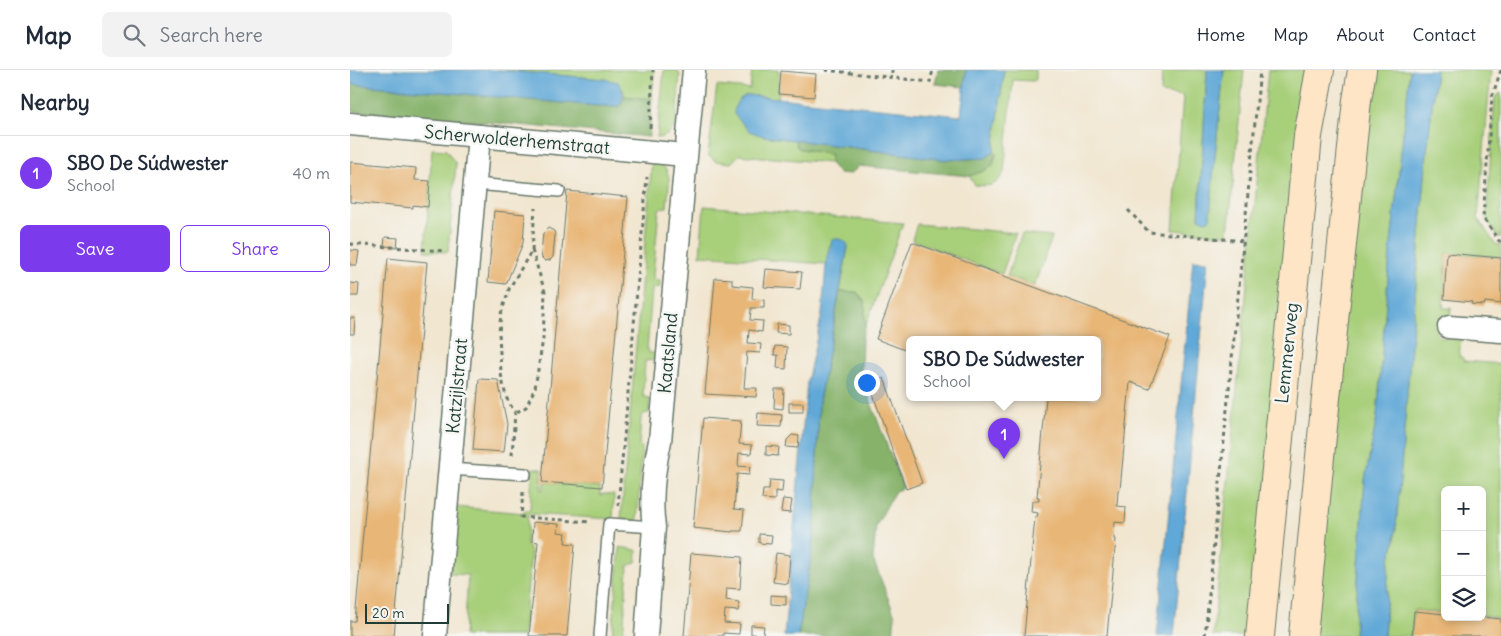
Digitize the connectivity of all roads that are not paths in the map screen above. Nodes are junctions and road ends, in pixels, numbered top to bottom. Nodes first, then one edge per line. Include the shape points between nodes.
1 (694, 70) edge
2 (1320, 70) edge
3 (1362, 70) edge
4 (350, 124) edge
5 (479, 136) junction
6 (685, 155) junction
7 (475, 184) junction
8 (559, 191) dead end
9 (1449, 327) dead end
10 (1501, 332) edge
11 (450, 470) junction
12 (525, 474) road end
13 (654, 527) junction
14 (435, 636) edge
15 (600, 636) edge
16 (646, 636) edge
17 (1260, 636) edge
18 (1303, 636) edge

1 - 6 street, Kaatsland
2 - 17 main road, Lemmerweg via 1308,136
3 - 18 main road
4 - 5 street, Scherwolderhemstraat
5 - 6 street, Scherwolderhemstraat
5 - 7 street, Katzijlstraat
6 - 13 street, Kaatsland via 654,486
7 - 8 lane
7 - 11 street, Katzijlstraat
9 - 10 street
11 - 12 lane
11 - 14 street, Katzijlstraat
13 - 15 lane via 612,524
13 - 16 street, Kaatsland

